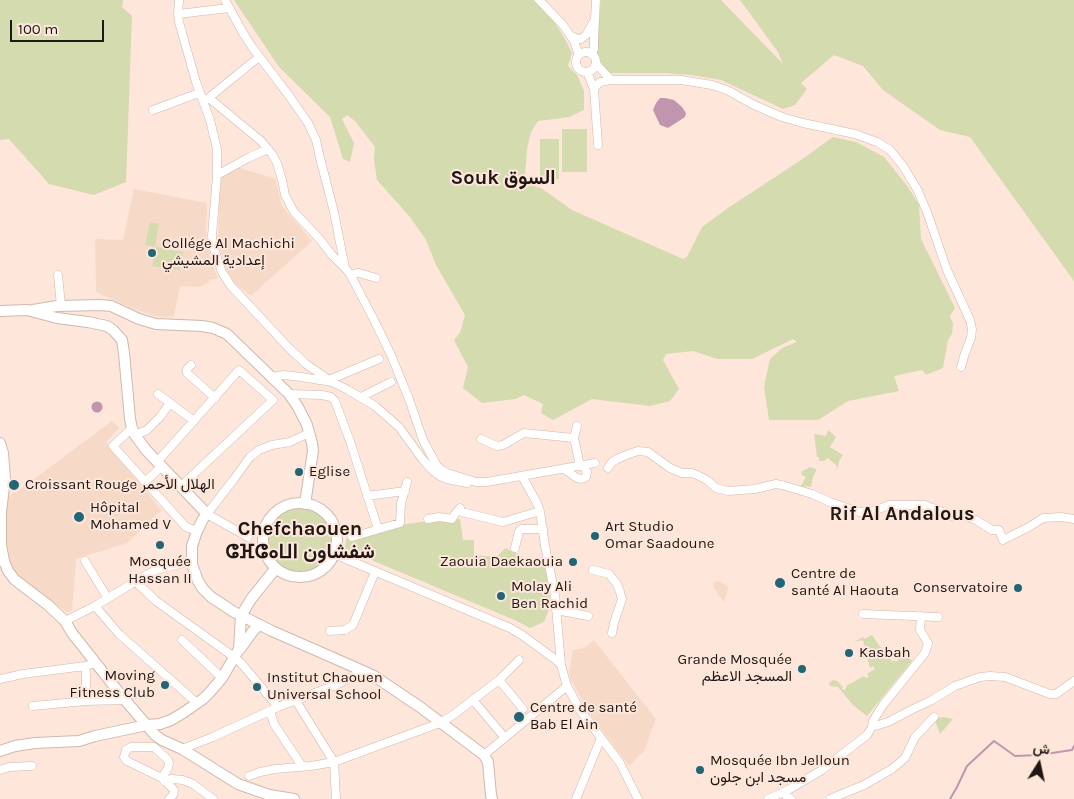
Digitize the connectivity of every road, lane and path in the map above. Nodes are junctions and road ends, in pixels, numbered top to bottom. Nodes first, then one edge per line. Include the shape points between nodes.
1 (179, 0) edge
2 (539, 0) edge
3 (596, 0) edge
4 (227, 4) edge
5 (178, 14) junction
6 (594, 21) junction
7 (571, 36) junction
8 (591, 54) junction
9 (579, 55) junction
10 (259, 57) junction
11 (596, 64) junction
12 (587, 72) junction
13 (612, 80) junction
14 (594, 89) junction
15 (199, 92) junction
16 (206, 100) junction
17 (153, 110) dead end
18 (598, 145) dead end
19 (268, 149) junction
20 (217, 175) junction
21 (348, 271) junction
22 (58, 274) dead end
23 (376, 278) dead end
24 (59, 306) junction
25 (27, 310) junction
26 (0, 311) edge
27 (57, 318) junction
28 (379, 360) dead end
29 (191, 365) dead end
30 (961, 367) dead end
31 (272, 377) junction
32 (331, 381) junction
33 (391, 382) dead end
34 (158, 394) dead end
35 (289, 394) junction
36 (361, 397) junction
37 (215, 398) junction
38 (170, 403) junction
39 (194, 421) junction
40 (577, 426) dead end
41 (133, 431) junction
42 (309, 433) junction
43 (574, 438) junction
44 (481, 439) dead end
45 (0, 443) edge
46 (595, 463) dead end
47 (159, 464) junction
48 (581, 466) junction
49 (608, 468) dead end
50 (564, 469) junction
51 (522, 476) junction
52 (146, 482) junction
53 (407, 482) dead end
54 (474, 482) junction
55 (180, 486) junction
56 (405, 491) junction
57 (367, 496) junction
58 (305, 504) junction
59 (540, 510) junction
60 (207, 514) junction
61 (428, 519) dead end
62 (1074, 520) edge
63 (378, 529) junction
64 (543, 529) junction
65 (197, 531) junction
66 (248, 537) dead end
67 (352, 537) dead end
68 (1, 545) edge
69 (515, 548) dead end
70 (334, 554) junction
71 (86, 561) dead end
72 (192, 561) junction
73 (276, 568) junction
74 (593, 570) dead end
75 (375, 572) junction
76 (135, 581) junction
77 (107, 597) junction
78 (95, 606) junction
79 (556, 610) junction
80 (864, 614) dead end
81 (242, 616) junction
82 (588, 616) dead end
83 (921, 616) junction
84 (938, 616) dead end
85 (65, 621) junction
86 (260, 625) junction
87 (330, 631) dead end
88 (612, 633) dead end
89 (182, 640) dead end
90 (237, 653) junction
91 (519, 660) dead end
92 (96, 663) junction
93 (561, 665) junction
94 (85, 666) junction
95 (362, 670) junction
96 (222, 678) junction
97 (0, 679) edge
98 (499, 680) junction
99 (1074, 681) edge
100 (568, 686) junction
101 (125, 700) junction
102 (473, 700) junction
103 (86, 701) junction
104 (296, 701) junction
105 (197, 703) junction
106 (33, 706) dead end
107 (274, 709) junction
108 (523, 709) dead end
109 (934, 717) dead end
110 (440, 722) junction
111 (147, 726) junction
112 (872, 728) junction
113 (505, 738) junction
114 (601, 738) junction
115 (182, 749) junction
116 (0, 751) edge
117 (484, 755) junction
118 (334, 762) junction
119 (32, 766) dead end
120 (302, 766) junction
121 (0, 770) edge
122 (249, 776) dead end
123 (163, 780) junction
124 (784, 792) junction
125 (169, 799) edge
126 (213, 799) edge
127 (294, 799) edge
128 (336, 799) edge
129 (492, 799) edge
130 (576, 799) edge
131 (638, 799) edge
132 (768, 799) edge
133 (791, 799) edge
134 (830, 799) edge

1 - 5 street
2 - 7 street
3 - 6 street
4 - 5 street
4 - 10 street
5 - 15 street
6 - 7 street via 580,39
6 - 8 street via 594,49
7 - 9 street
8 - 9 street
8 - 11 street
9 - 12 street via 577,67
10 - 16 street
10 - 21 street via 304,117 316,140
11 - 12 street
11 - 13 street
12 - 14 street
13 - 14 street via 600,82
13 - 30 street via 681,80 712,85 782,117 855,134 890,150 917,189 970,320 972,329
14 - 18 street
15 - 16 street
15 - 17 street
16 - 19 street
16 - 20 street via 217,149
19 - 20 street
19 - 21 street via 277,163 285,195 294,212
20 - 32 street via 212,236 222,272 288,347
21 - 23 street
21 - 54 street via 391,354 433,461 442,470
22 - 24 street
24 - 25 street
24 - 27 street via 53,312
24 - 31 street via 111,306 156,324 212,328 227,334
25 - 26 street
25 - 27 street
27 - 41 street via 107,326 119,335
28 - 32 street
29 - 37 street via 187,373
31 - 32 street via 293,375
31 - 35 street
32 - 36 street
33 - 36 street
34 - 38 street
35 - 42 street
35 - 57 street via 322,395 335,401
36 - 54 street via 399,427 433,471 456,482
37 - 39 street
37 - 55 street via 239,370 273,400
38 - 39 street
38 - 41 street via 147,430
39 - 47 street
40 - 43 street
41 - 47 street
41 - 52 street via 112,446
42 - 58 street via 313,451
42 - 60 street via 290,442 258,450
43 - 44 street via 524,433 497,446
43 - 48 street
45 - 68 street via 5,479
46 - 48 street
47 - 52 street
47 - 55 street
48 - 50 street
48 - 50 street via 587,472 582,479
49 - 62 street via 612,462 628,454 648,452 670,468 692,473 716,488 728,491 776,484 859,512 889,505 925,505 999,530 1002,540 1043,518
50 - 51 street
51 - 54 street
51 - 59 street
52 - 65 street via 186,527
53 - 56 street
55 - 60 street
56 - 57 street
56 - 63 street via 400,524
57 - 63 street
58 - 70 street via 320,509 331,520 337,541
58 - 73 street via 292,504 279,510 266,526 263,546
59 - 61 street via 503,522 459,509 452,519
59 - 64 street
60 - 65 street
60 - 66 street
63 - 67 street
64 - 69 street via 521,529
64 - 79 street
65 - 72 street
68 - 85 street via 8,571
70 - 73 street via 327,566 307,576 290,576
70 - 75 street
71 - 77 street
72 - 76 street via 156,570
72 - 81 street via 203,589
73 - 81 street
74 - 88 street via 609,574 622,597
75 - 87 street via 353,625 344,630
75 - 93 street via 510,628
76 - 77 street
76 - 90 street via 156,601
77 - 78 street
78 - 85 street
78 - 105 street via 119,634
79 - 82 street
79 - 93 street
80 - 83 street
81 - 86 street
81 - 90 street
83 - 84 street
83 - 112 street via 921,634 928,643 925,653 883,705
85 - 92 street
86 - 90 street
86 - 95 street
89 - 96 street
90 - 96 street
90 - 107 street
91 - 98 street
92 - 94 street
92 - 101 street
93 - 100 street
94 - 97 street
94 - 103 street
95 - 104 street via 345,682
95 - 110 street
96 - 105 street
98 - 102 street
98 - 108 street
99 - 112 street via 1056,694 1050,694 1004,677 980,677 955,686
100 - 113 street
100 - 114 street via 580,710
101 - 103 street
101 - 111 street
102 - 110 street
102 - 113 street
103 - 106 street
104 - 107 street
104 - 118 street
105 - 111 street via 166,722
107 - 115 street
107 - 120 street via 274,724
109 - 134 street via 915,737 905,758 892,769
110 - 117 street
110 - 118 street
111 - 115 street via 162,740
111 - 116 street via 79,741 35,743
112 - 124 street via 830,765
113 - 117 street
114 - 130 street
114 - 131 street via 620,763
115 - 127 street via 238,784 269,795
117 - 129 street via 488,762
118 - 120 street
118 - 128 street
119 - 121 street
120 - 122 street
123 - 123 street via 169,762 154,747 126,750 124,758 127,761
123 - 125 street via 174,790
123 - 126 street via 184,780
124 - 132 street
124 - 133 street

